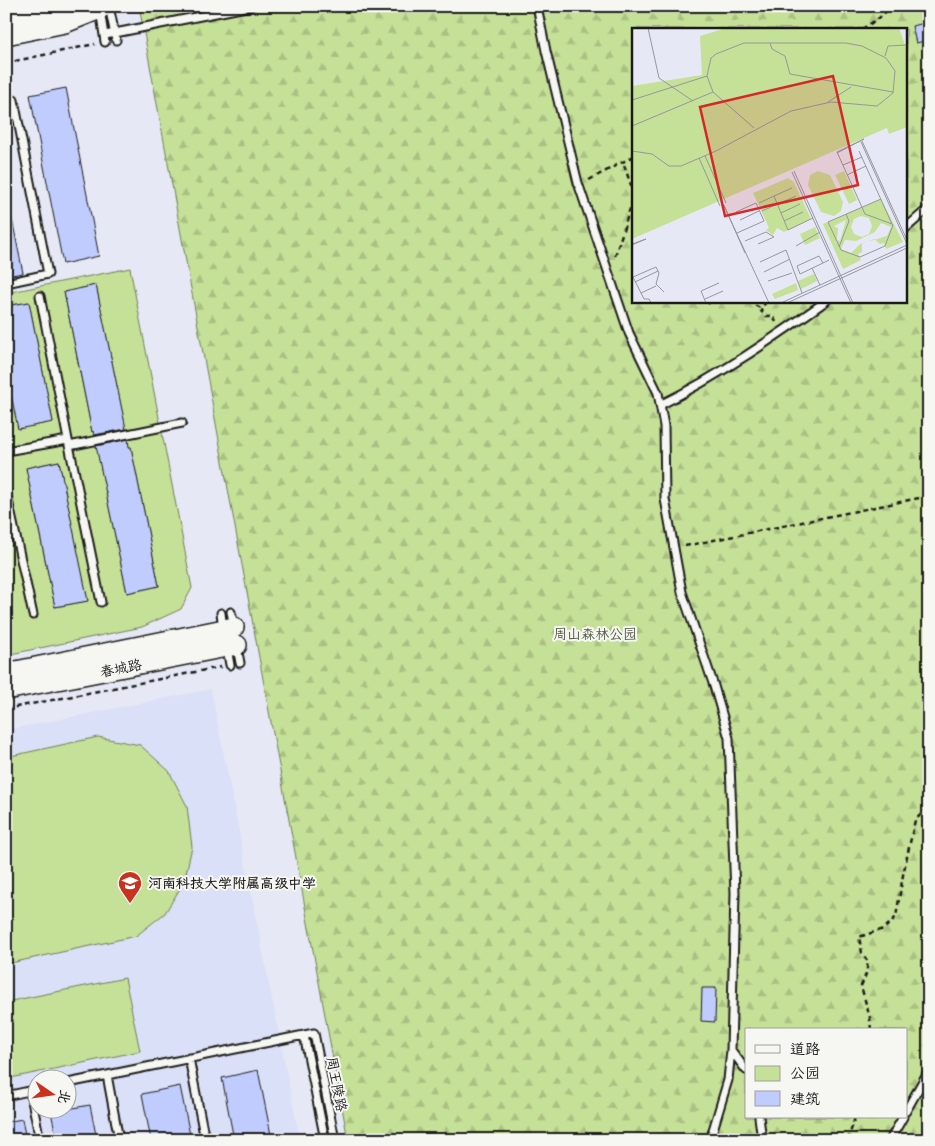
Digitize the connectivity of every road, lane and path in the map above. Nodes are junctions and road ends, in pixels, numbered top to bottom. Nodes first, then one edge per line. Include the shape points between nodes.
1 (251, 6) edge
2 (537, 6) edge
3 (892, 6) edge
4 (102, 7) edge
5 (6, 18) edge
6 (864, 28) edge
7 (6, 35) edge
8 (115, 37) junction
9 (105, 38) junction
10 (6, 63) edge
11 (14, 100) dead end
12 (632, 157) edge
13 (623, 162) junction
14 (579, 185) junction
15 (632, 188) edge
16 (632, 202) edge
17 (929, 208) edge
18 (908, 226) edge
19 (609, 274) junction
20 (6, 282) edge
21 (40, 296) dead end
22 (749, 302) edge
23 (766, 302) edge
24 (825, 302) edge
25 (762, 309) junction
26 (782, 332) junction
27 (660, 405) junction
28 (182, 423) dead end
29 (68, 443) junction
30 (6, 451) edge
31 (6, 491) edge
32 (929, 496) edge
33 (674, 548) junction
34 (101, 602) dead end
35 (33, 615) dead end
36 (229, 629) junction
37 (240, 663) dead end
38 (230, 665) joint
39 (6, 673) edge
40 (6, 690) edge
41 (6, 709) edge
42 (929, 807) edge
43 (871, 1028) edge
44 (304, 1035) junction
45 (730, 1050) junction
46 (189, 1058) junction
47 (745, 1069) edge
48 (929, 1070) edge
49 (107, 1075) junction
50 (78, 1081) edge
51 (28, 1091) edge
52 (6, 1096) edge
53 (908, 1107) edge
54 (37, 1118) edge
55 (760, 1118) edge
56 (855, 1118) edge
57 (902, 1118) edge
58 (40, 1140) edge
59 (119, 1140) edge
60 (205, 1140) edge
61 (325, 1140) edge
62 (335, 1140) edge
63 (710, 1140) edge
64 (762, 1140) edge
65 (848, 1140) edge
66 (890, 1140) edge

1 - 8 lane
2 - 14 lane
3 - 6 path
4 - 5 street via 61,7
4 - 7 street via 65,23
4 - 8 lane
4 - 9 lane
8 - 9 lane
9 - 10 path
11 - 20 lane via 48,274
12 - 13 path
13 - 14 path
13 - 15 path
14 - 19 lane
16 - 19 path
17 - 18 lane
19 - 27 lane via 629,333 658,393
21 - 29 lane
22 - 25 path
23 - 25 path
24 - 26 lane
25 - 26 path via 766,316 773,316
26 - 27 lane
27 - 33 lane via 664,426 665,499
28 - 29 lane
29 - 30 lane
29 - 34 lane
31 - 35 lane
32 - 33 path
33 - 45 lane via 682,592 729,738 735,893
36 - 37 lane
36 - 38 lane
36 - 39 street, 春城路
36 - 40 street, 春城路
38 - 41 path
42 - 43 path via 914,820 896,917 884,929 859,937 868,962 861,986
44 - 46 lane
44 - 61 lane, 周王陵路
44 - 62 lane, 周王陵路 via 314,1032
45 - 47 lane
45 - 63 lane via 728,1080
46 - 49 lane
46 - 60 lane
48 - 53 lane
49 - 50 lane
49 - 59 lane
51 - 52 lane
54 - 58 lane
55 - 64 lane
56 - 65 path
57 - 66 lane

